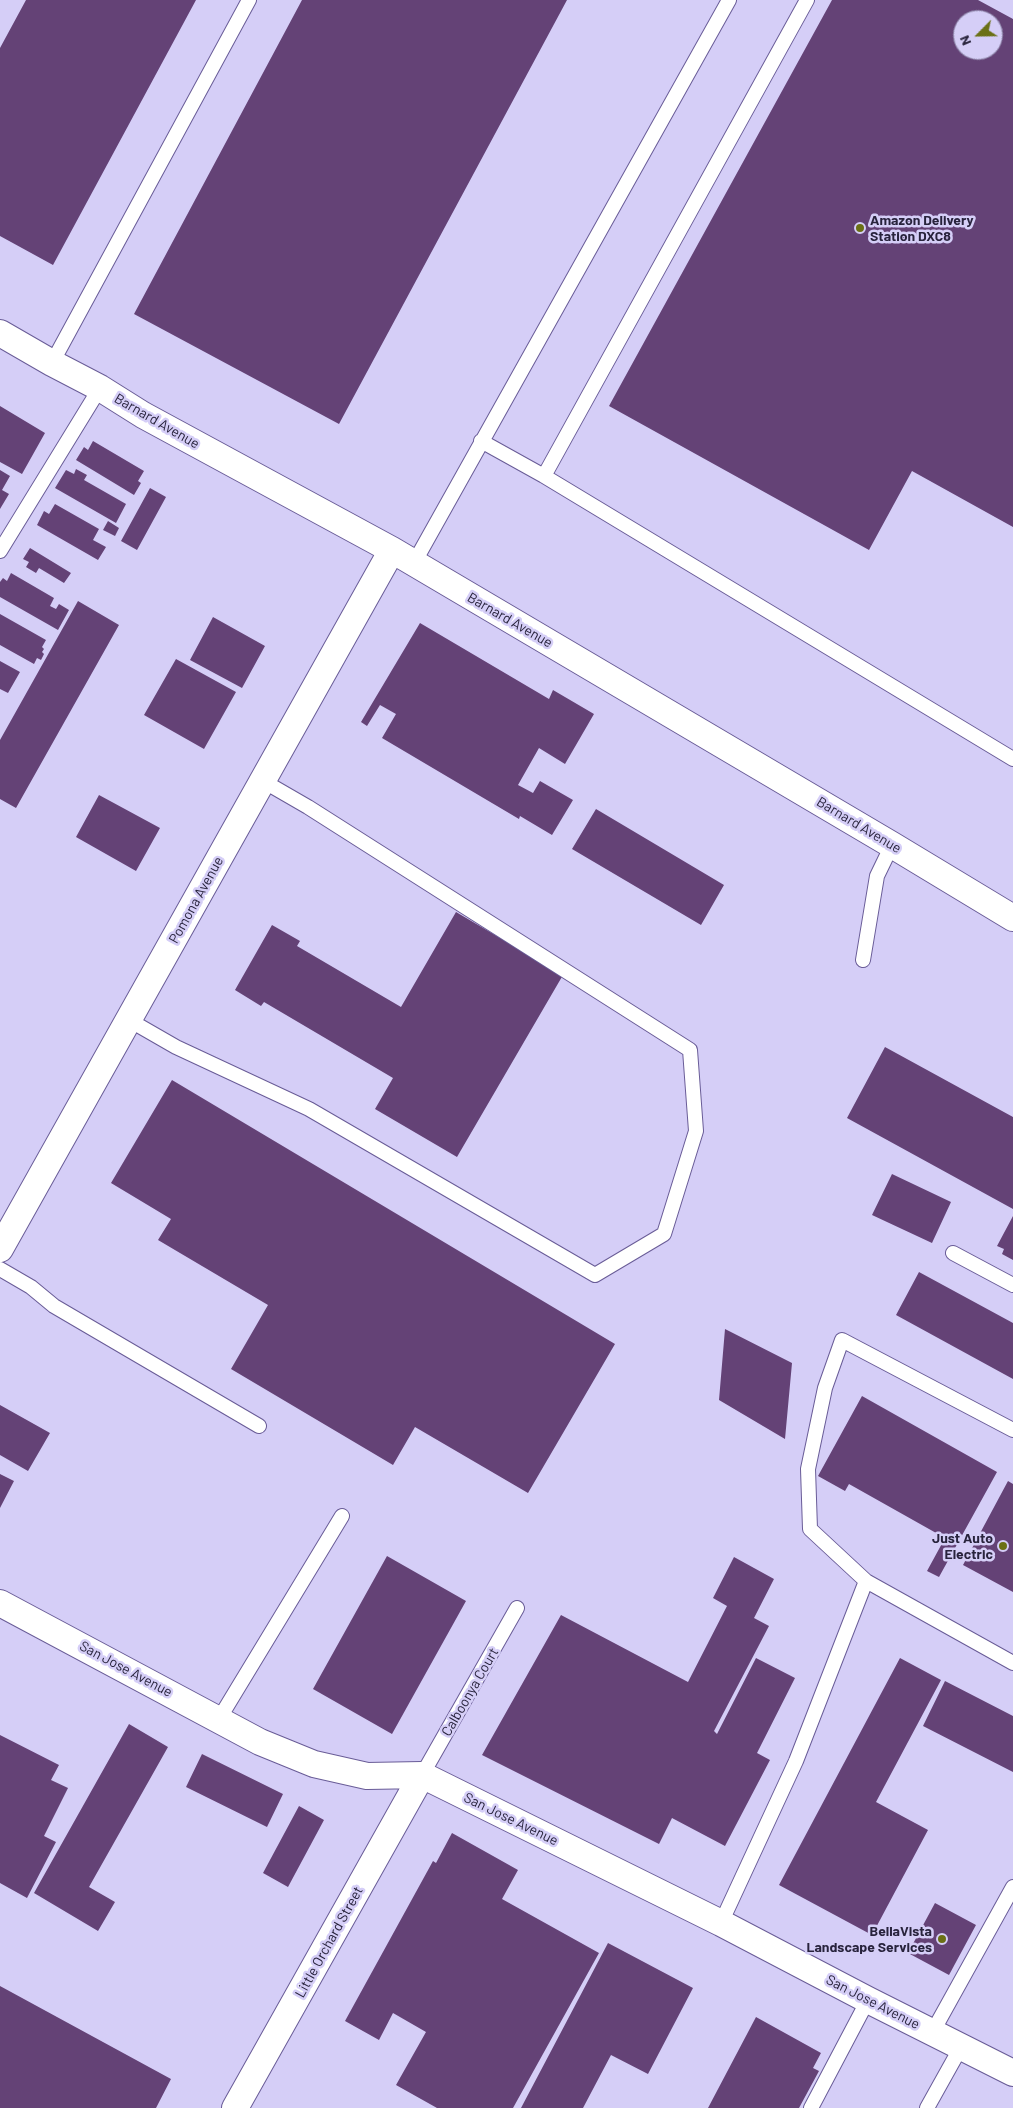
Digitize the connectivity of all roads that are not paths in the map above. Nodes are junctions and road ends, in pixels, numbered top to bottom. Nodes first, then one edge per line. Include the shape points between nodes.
1 (249, 0) edge
2 (729, 0) edge
3 (807, 0) edge
4 (0, 333) edge
5 (52, 364) junction
6 (100, 388) junction
7 (480, 441) junction
8 (544, 476) junction
9 (0, 551) edge
10 (403, 556) junction
11 (1013, 759) edge
12 (263, 781) junction
13 (892, 844) junction
14 (1013, 918) edge
15 (863, 960) dead end
16 (129, 1020) junction
17 (0, 1249) edge
18 (953, 1253) dead end
19 (0, 1269) edge
20 (1013, 1285) edge
21 (258, 1426) dead end
22 (1013, 1430) edge
23 (342, 1516) dead end
24 (866, 1582) junction
25 (0, 1603) edge
26 (517, 1608) dead end
27 (1013, 1663) edge
28 (219, 1719) junction
29 (422, 1776) junction
30 (1013, 1887) edge
31 (721, 1923) junction
32 (868, 2000) junction
33 (932, 2033) junction
34 (961, 2047) junction
35 (1013, 2073) edge
36 (235, 2108) edge
37 (811, 2108) edge
38 (927, 2108) edge

1 - 5 lane
2 - 7 lane
3 - 8 lane
4 - 5 street, Barnard Avenue
5 - 6 street, Barnard Avenue
6 - 9 lane
6 - 10 street, Barnard Avenue via 143,415
7 - 8 lane
7 - 10 lane
8 - 11 lane
10 - 12 street, Pomona Avenue
10 - 13 street, Barnard Avenue
12 - 16 street, Pomona Avenue
12 - 16 lane via 690,1050 696,1131 664,1234 595,1275 309,1108 176,1047
13 - 14 street, Barnard Avenue
13 - 15 lane via 877,876
16 - 17 street, Pomona Avenue
18 - 20 lane
19 - 21 lane via 31,1287 54,1306
22 - 24 lane via 842,1340 825,1388 808,1469 810,1529
23 - 28 lane
24 - 27 lane
24 - 31 lane via 796,1761
25 - 28 street, San Jose Avenue
26 - 29 lane, Calboonya Court
28 - 29 street, San Jose Avenue via 260,1742 314,1764 367,1776
29 - 31 street, San Jose Avenue
29 - 36 street, Little Orchard Street
30 - 33 lane
31 - 32 street, San Jose Avenue
32 - 33 street, San Jose Avenue
32 - 37 lane
33 - 34 street, San Jose Avenue
34 - 35 street, San Jose Avenue
34 - 38 lane

